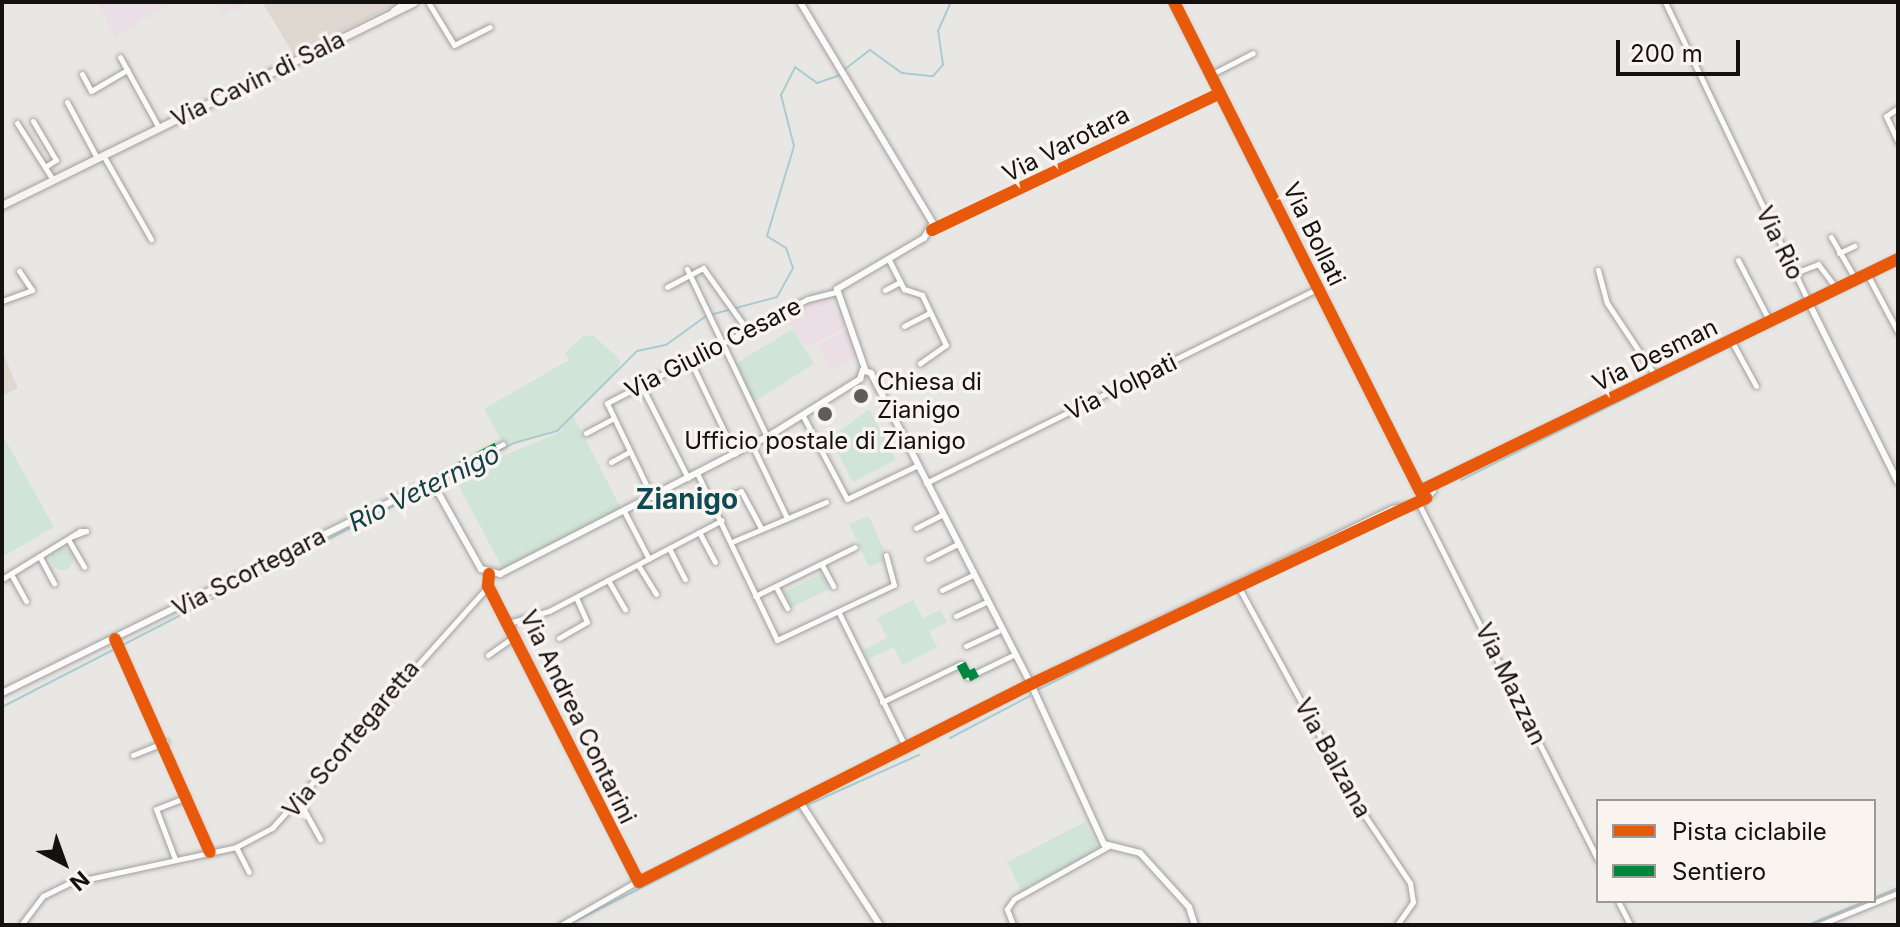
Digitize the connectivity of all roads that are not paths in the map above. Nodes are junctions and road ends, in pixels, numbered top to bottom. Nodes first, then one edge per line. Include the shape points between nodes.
1 (405, 2) edge
2 (414, 2) edge
3 (428, 2) edge
4 (800, 2) edge
5 (1174, 2) edge
6 (1665, 2) edge
7 (388, 15) junction
8 (490, 27) dead end
9 (1253, 53) dead end
10 (120, 57) dead end
11 (127, 70) junction
12 (82, 74) dead end
13 (1210, 75) junction
14 (67, 102) dead end
15 (1896, 109) edge
16 (33, 121) dead end
17 (17, 123) dead end
18 (159, 128) junction
19 (1898, 142) edge
20 (100, 157) junction
21 (45, 167) junction
22 (53, 180) junction
23 (2, 205) edge
24 (1831, 237) dead end
25 (151, 239) dead end
26 (1854, 246) dead end
27 (1839, 253) junction
28 (888, 257) junction
29 (1898, 259) edge
30 (1738, 260) dead end
31 (1598, 270) dead end
32 (19, 271) dead end
33 (688, 272) junction
34 (1795, 273) junction
35 (1867, 274) junction
36 (1856, 280) junction
37 (900, 282) junction
38 (667, 287) dead end
39 (1837, 289) junction
40 (885, 290) dead end
41 (1317, 291) junction
42 (837, 292) junction
43 (2, 301) edge
44 (1810, 306) junction
45 (930, 313) junction
46 (1770, 322) junction
47 (904, 326) dead end
48 (748, 331) junction
49 (1898, 332) edge
50 (722, 343) junction
51 (1733, 344) junction
52 (690, 360) junction
53 (920, 363) dead end
54 (865, 369) junction
55 (1657, 378) junction
56 (860, 379) junction
57 (870, 380) junction
58 (641, 385) junction
59 (1756, 386) dead end
60 (803, 416) junction
61 (612, 419) junction
62 (586, 433) dead end
63 (767, 437) junction
64 (503, 444) dead end
65 (752, 445) junction
66 (629, 452) junction
67 (735, 454) junction
68 (611, 462) dead end
69 (916, 466) junction
70 (697, 473) junction
71 (688, 478) junction
72 (1898, 482) edge
73 (925, 483) junction
74 (430, 487) junction
75 (652, 497) junction
76 (1420, 499) junction
77 (713, 502) junction
78 (826, 502) dead end
79 (624, 511) junction
80 (941, 515) junction
81 (787, 518) junction
82 (722, 520) junction
83 (761, 528) junction
84 (916, 528) dead end
85 (699, 532) junction
86 (734, 541) junction
87 (956, 545) junction
88 (855, 547) dead end
89 (669, 548) junction
90 (886, 555) dead end
91 (40, 557) junction
92 (649, 559) junction
93 (928, 559) dead end
94 (715, 562) dead end
95 (638, 565) junction
96 (822, 565) junction
97 (84, 567) dead end
98 (10, 574) junction
99 (489, 574) junction
100 (971, 576) junction
101 (2, 579) edge
102 (685, 579) dead end
103 (608, 580) junction
104 (54, 583) dead end
105 (488, 586) junction
106 (833, 586) dead end
107 (776, 587) junction
108 (1239, 588) junction
109 (942, 590) dead end
110 (656, 594) dead end
111 (755, 596) junction
112 (576, 597) junction
113 (26, 601) dead end
114 (984, 603) junction
115 (787, 608) dead end
116 (625, 610) dead end
117 (839, 613) junction
118 (956, 616) dead end
119 (509, 623) junction
120 (998, 631) junction
121 (515, 636) junction
122 (559, 638) dead end
123 (116, 643) junction
124 (966, 646) dead end
125 (488, 655) dead end
126 (1011, 656) junction
127 (1031, 684) junction
128 (2, 693) edge
129 (882, 702) junction
130 (165, 742) junction
131 (906, 749) junction
132 (133, 755) dead end
133 (187, 797) junction
134 (298, 799) junction
135 (803, 805) junction
136 (320, 839) dead end
137 (236, 847) junction
138 (1107, 847) junction
139 (210, 852) junction
140 (1596, 856) edge
141 (175, 859) junction
142 (249, 872) dead end
143 (634, 880) junction
144 (1898, 893) edge
145 (1876, 902) edge
146 (1619, 903) edge
147 (1873, 903) edge
148 (21, 925) edge
149 (561, 925) edge
150 (880, 925) edge
151 (1013, 925) edge
152 (1195, 925) edge
153 (1397, 925) edge
154 (1630, 925) edge
155 (1819, 925) edge

1 - 7 street
2 - 7 main road, Via Cavin di Sala
3 - 8 street via 454,45
4 - 28 street via 838,76 933,223 928,235
5 - 13 street, Via Bollati
6 - 34 street, Via Rio
7 - 18 main road, Via Cavin di Sala
9 - 13 street
10 - 11 street
11 - 12 street via 91,91
11 - 18 street
13 - 41 street, Via Bollati
14 - 20 street
15 - 19 street via 1886,118
16 - 21 street via 56,160
17 - 21 street
18 - 20 main road, Via Cavin di Sala
20 - 22 main road, Via Cavin di Sala
20 - 25 street
21 - 22 street
22 - 23 main road, Via Cavin di Sala
24 - 27 street
26 - 27 street
27 - 36 street
28 - 37 street
28 - 42 street
29 - 35 street, Via Desman
30 - 46 street
31 - 55 street via 1607,303
32 - 43 street via 32,290
33 - 38 street
33 - 48 street via 703,268
33 - 50 street
34 - 39 street via 1818,264
34 - 44 street, Via Rio
35 - 36 street, Via Desman
35 - 49 street
36 - 39 street, Via Desman
37 - 40 street
37 - 45 street via 920,292
39 - 44 street, Via Desman
41 - 73 street, Via Volpati
41 - 76 street, Via Bollati
42 - 48 street, Via Giulio Cesare via 822,292
42 - 54 street
44 - 46 street, Via Desman
44 - 72 street, Via Rio
45 - 47 street
45 - 53 street via 946,345
46 - 51 street, Via Desman
48 - 50 street, Via Giulio Cesare
50 - 52 street, Via Giulio Cesare
50 - 63 street
51 - 55 street, Via Desman
51 - 59 street
52 - 58 street, Via Giulio Cesare
52 - 67 street
54 - 56 street
54 - 57 street
55 - 76 street, Via Desman
56 - 57 street
56 - 60 street
57 - 69 street
58 - 61 street, Via Giulio Cesare via 607,403
58 - 71 street
60 - 63 street
60 - 69 street via 847,499
61 - 62 street
61 - 66 street
63 - 65 street
64 - 74 street, Via Scortegara
65 - 67 street
65 - 81 street
66 - 68 street
66 - 75 street
67 - 70 street
69 - 73 street
70 - 71 street
70 - 77 street
71 - 75 street
73 - 80 street
74 - 99 street
74 - 123 street, Via Scortegara
75 - 79 street
76 - 108 street
76 - 140 street, Via Mazzan
77 - 82 street
77 - 83 street via 741,491
78 - 81 street
79 - 92 street
79 - 99 street
80 - 84 street
80 - 87 street
81 - 83 street
82 - 85 street
82 - 86 street
83 - 86 street
85 - 89 street
85 - 94 street
86 - 111 street
87 - 93 street
87 - 100 street
88 - 96 street
89 - 92 street
89 - 102 street
90 - 117 street via 896,583
91 - 97 street via 70,537
91 - 98 street
91 - 104 street
92 - 95 street
95 - 103 street
95 - 110 street
96 - 106 street
96 - 107 street
98 - 101 street
98 - 113 street
99 - 105 street
100 - 109 street
100 - 114 street
103 - 112 street
103 - 116 street
105 - 119 street, Via Andrea Contarini
105 - 134 street, Via Scortegaretta
107 - 111 street
107 - 115 street
108 - 127 street
108 - 153 street, Via Balzana via 1357,804 1410,883 1413,902
111 - 117 street via 777,640
112 - 119 street
112 - 122 street via 587,622
114 - 118 street
114 - 120 street
117 - 129 street
119 - 121 street, Via Andrea Contarini
120 - 124 street
120 - 126 street
121 - 125 street, Via Andrea Contarini
121 - 143 street, Via Andrea Contarini
123 - 128 street, Via Scortegara
123 - 130 street
126 - 127 street
126 - 129 street via 968,677 961,664
127 - 131 street
127 - 138 street
129 - 131 street
130 - 132 street
130 - 133 street
131 - 135 street
133 - 139 street
133 - 141 street via 156,809
134 - 136 street
134 - 137 street, Via Scortegaretta via 279,823
135 - 143 street
135 - 150 street
137 - 139 street, Via Scortegaretta
137 - 142 street
138 - 151 street via 1014,899 1007,909
138 - 152 street via 1144,857 1189,907
139 - 141 street, Via Scortegaretta
141 - 148 street, Via Scortegaretta via 56,888
143 - 149 street
144 - 145 street
146 - 154 street
147 - 155 street

